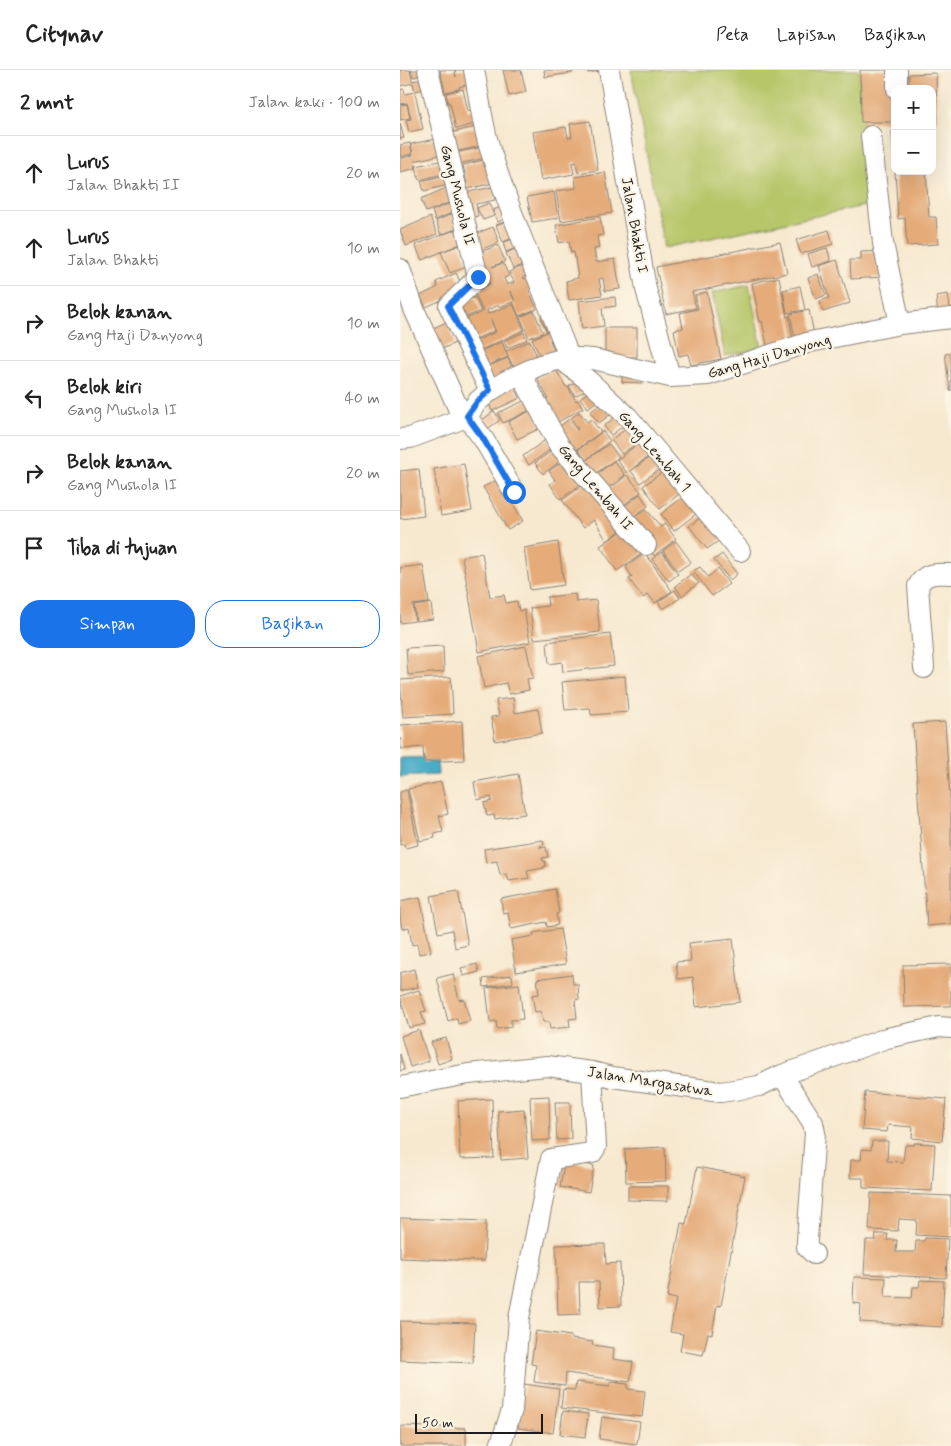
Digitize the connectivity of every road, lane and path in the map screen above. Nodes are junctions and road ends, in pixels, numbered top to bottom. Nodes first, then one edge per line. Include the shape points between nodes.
1 (428, 70) edge
2 (474, 70) edge
3 (609, 70) edge
4 (897, 70) edge
5 (897, 85) edge
6 (871, 136) dead end
7 (400, 269) edge
8 (951, 318) edge
9 (900, 324) junction
10 (566, 359) junction
11 (521, 374) junction
12 (670, 377) junction
13 (490, 390) junction
14 (462, 418) junction
15 (400, 439) edge
16 (514, 492) dead end
17 (646, 545) dead end
18 (740, 551) dead end
19 (951, 574) edge
20 (924, 668) dead end
21 (951, 1028) edge
22 (592, 1072) junction
23 (782, 1075) junction
24 (400, 1087) edge
25 (814, 1254) dead end
26 (500, 1446) edge

1 - 13 street, Gang Mushola II via 478,277 448,306
2 - 10 street via 489,146 512,215 546,295
3 - 12 street, Jalan Bhakti I via 646,288
4 - 5 street
6 - 9 street via 883,243
7 - 14 street
8 - 9 street, Gang Haji Danyong
9 - 12 street, Gang Haji Danyong via 810,342 708,375
10 - 11 street, Gang Haji Danyong via 540,365
10 - 12 street, Gang Haji Danyong via 592,359
10 - 18 street, Gang Lembah 1 via 628,417
11 - 13 street, Gang Haji Danyong
11 - 17 street, Gang Lembah II via 559,445
13 - 14 street, Gang Haji Danyong
14 - 15 street
14 - 16 street via 484,440
19 - 20 street via 931,574 918,586
21 - 23 street, Jalan Margasatwa via 887,1038
22 - 23 street, Jalan Margasatwa via 721,1092 759,1086
22 - 24 street, Jalan Margasatwa via 547,1066 468,1074
22 - 26 street via 596,1147 592,1153 551,1159 519,1318 512,1410
23 - 25 street via 816,1133 807,1247

